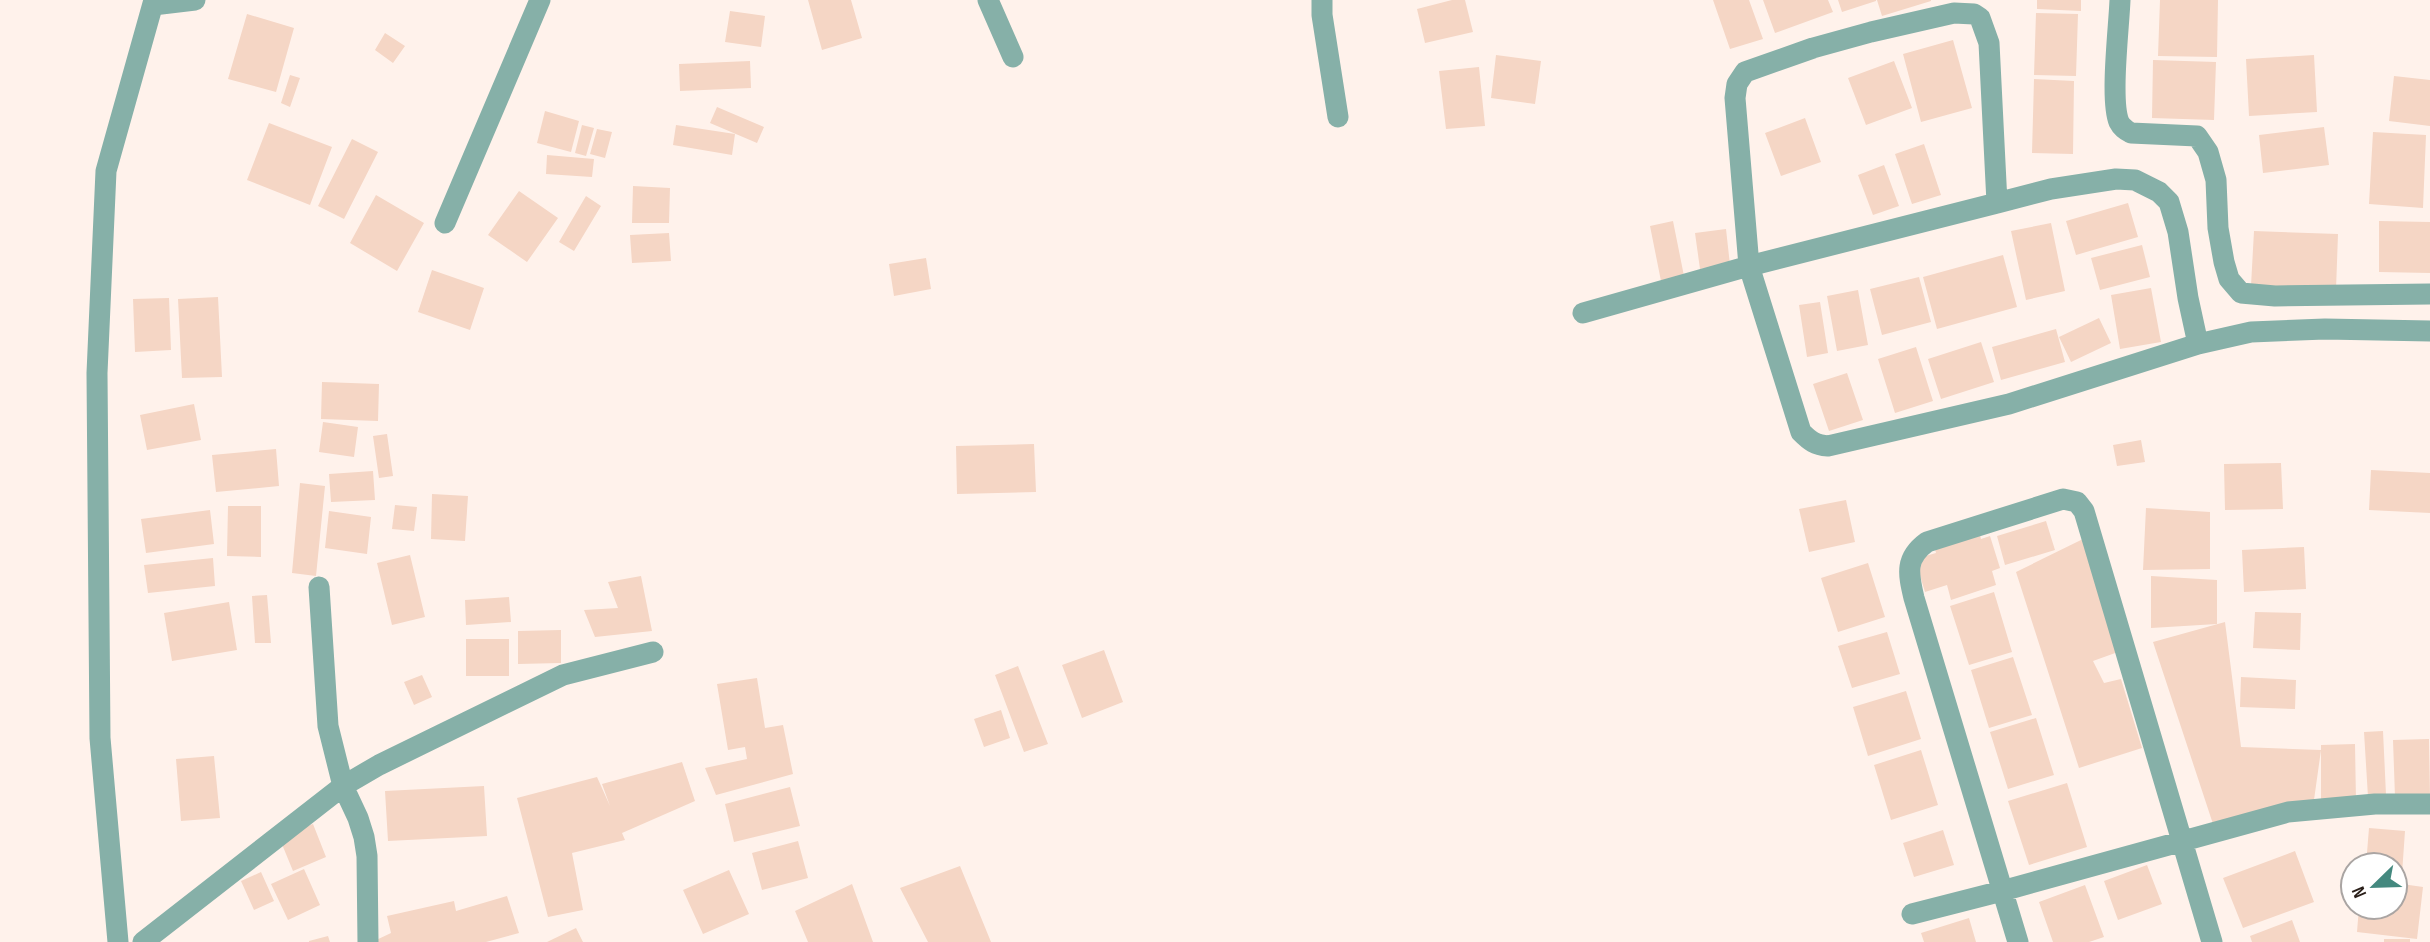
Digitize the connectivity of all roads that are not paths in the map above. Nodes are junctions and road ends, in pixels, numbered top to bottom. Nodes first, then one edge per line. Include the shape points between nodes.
1 (195, 0) edge
2 (540, 0) edge
3 (988, 0) edge
4 (1322, 0) edge
5 (2120, 0) edge
6 (153, 3) edge
7 (1013, 57) dead end
8 (1338, 117) dead end
9 (1997, 203) junction
10 (444, 223) dead end
11 (1749, 266) junction
12 (2430, 294) edge
13 (1583, 313) dead end
14 (2430, 331) edge
15 (2199, 344) junction
16 (319, 587) dead end
17 (653, 652) dead end
18 (344, 786) junction
19 (2430, 804) edge
20 (2180, 841) junction
21 (2002, 891) junction
22 (1912, 914) dead end
23 (118, 942) edge
24 (143, 942) edge
25 (368, 942) edge
26 (2018, 942) edge
27 (2212, 942) edge

1 - 6 street
2 - 10 street
3 - 7 street
4 - 8 street
5 - 12 street via 2115,105 2120,123 2131,133 2197,136 2203,144 2216,180 2218,228 2234,287 2241,293 2275,296
6 - 23 street via 106,170 97,373 100,738
9 - 11 street
9 - 11 street via 1989,43 1980,18 1954,13 1871,32 1756,67 1740,77 1735,98
9 - 15 street via 2116,179 2135,180 2159,192 2169,202 2178,232
11 - 13 street
11 - 15 street via 1801,432 1818,446 2009,404
14 - 15 street via 2251,332
16 - 18 street via 328,726
17 - 18 street via 563,675
18 - 24 street
18 - 25 street via 367,856
19 - 20 street via 2287,812
20 - 21 street
20 - 21 street via 2084,511 2077,502 2053,501 1927,542 1917,550 1909,569
20 - 27 street
21 - 22 street
21 - 26 street

